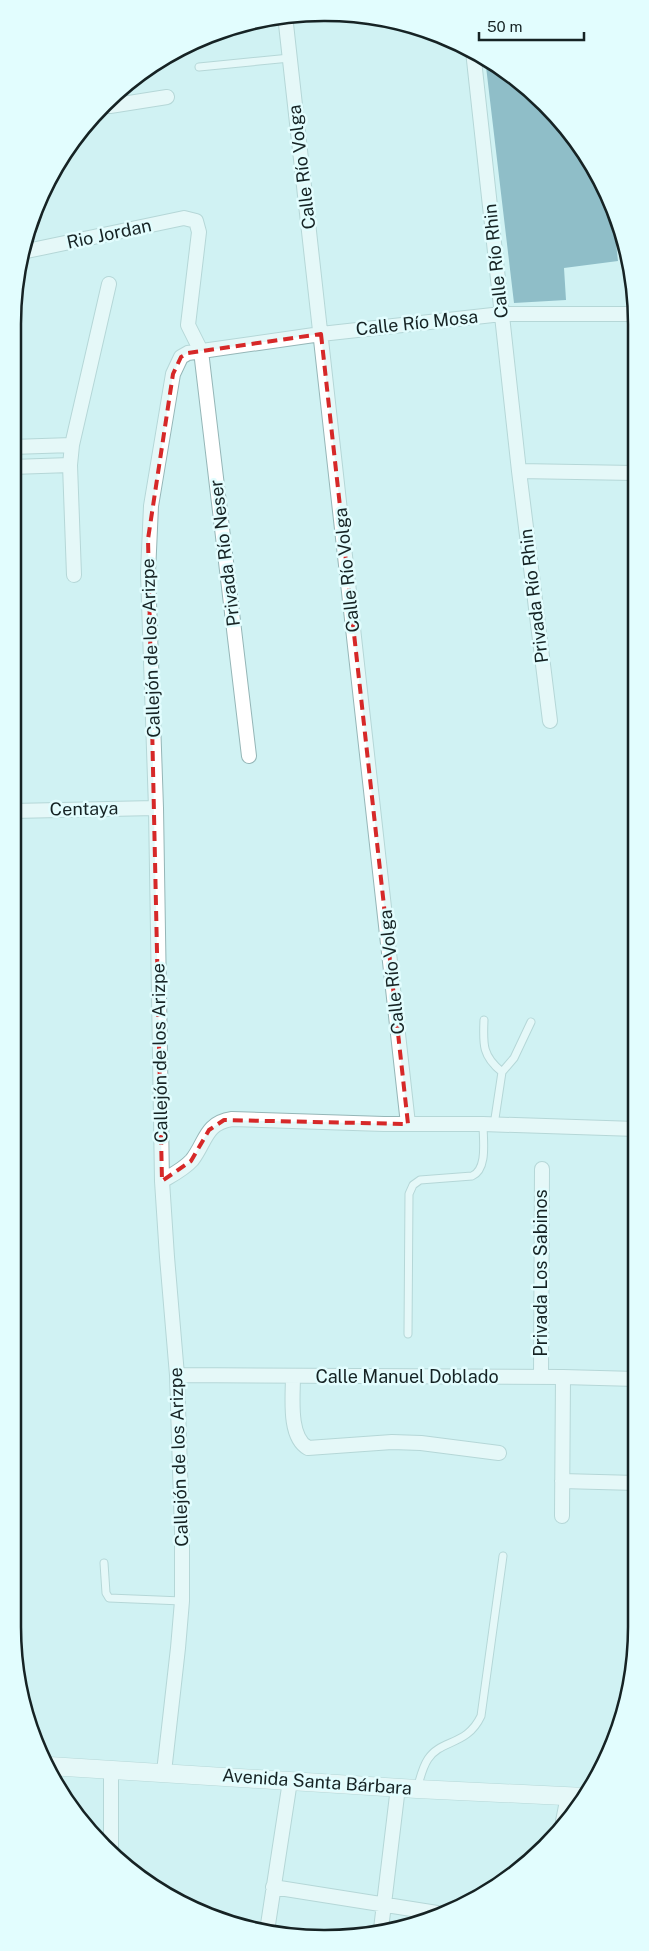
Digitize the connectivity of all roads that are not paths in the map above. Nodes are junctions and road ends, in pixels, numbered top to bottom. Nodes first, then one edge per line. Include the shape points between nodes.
1 (286, 24) edge
2 (290, 58) junction
3 (473, 60) edge
4 (199, 67) dead end
5 (167, 97) dead end
6 (116, 105) edge
7 (196, 220) joint
8 (31, 250) edge
9 (109, 284) dead end
10 (502, 314) junction
11 (627, 314) edge
12 (321, 334) junction
13 (201, 351) junction
14 (72, 445) junction
15 (21, 446) edge
16 (70, 465) junction
17 (21, 466) edge
18 (519, 471) junction
19 (628, 473) edge
20 (74, 576) dead end
21 (550, 721) dead end
22 (248, 756) dead end
23 (156, 808) junction
24 (21, 810) edge
25 (484, 1020) dead end
26 (531, 1022) dead end
27 (502, 1072) junction
28 (408, 1124) junction
29 (489, 1124) junction
30 (628, 1129) edge
31 (542, 1169) dead end
32 (162, 1181) junction
33 (408, 1334) dead end
34 (177, 1375) junction
35 (292, 1376) junction
36 (541, 1377) junction
37 (563, 1377) junction
38 (628, 1379) edge
39 (499, 1453) dead end
40 (562, 1481) junction
41 (628, 1483) edge
42 (562, 1516) dead end
43 (503, 1556) dead end
44 (104, 1563) dead end
45 (182, 1601) junction
46 (56, 1767) edge
47 (111, 1770) junction
48 (164, 1772) junction
49 (290, 1781) junction
50 (398, 1787) junction
51 (417, 1789) junction
52 (576, 1797) edge
53 (111, 1842) edge
54 (273, 1887) junction
55 (385, 1905) junction
56 (427, 1912) edge
57 (268, 1924) edge
58 (382, 1924) edge

1 - 2 street, Calle Río Volga
2 - 4 lane
2 - 12 street, Calle Río Volga
3 - 10 street, Calle Río Rhin
5 - 6 street
7 - 8 street, Rio Jordan via 184,218
7 - 13 street, Privada Río Neser via 199,232 188,325
9 - 14 street
10 - 11 street, Calle Río Mosa
10 - 12 street, Calle Río Mosa
10 - 18 street, Calle Río Rhin
12 - 13 street, Calle Río Mosa
12 - 28 street, Calle Río Volga
13 - 22 street, Privada Río Neser
13 - 23 street, Callejón de los Arizpe via 181,357 173,374 151,506 148,574
14 - 15 street
14 - 16 street
16 - 17 street
16 - 20 street
18 - 19 street
18 - 21 street, Privada Río Rhin
23 - 24 street, Centaya
23 - 32 street, Callejón de los Arizpe
25 - 27 lane via 483,1044 490,1063
26 - 27 lane via 514,1058
27 - 29 lane
28 - 29 street
28 - 32 street via 224,1120 209,1130 191,1161
29 - 30 street
29 - 33 lane via 478,1173 420,1180 409,1194
31 - 36 street, Privada Los Sabinos
32 - 34 street, Callejón de los Arizpe
34 - 35 street, Calle Manuel Doblado
34 - 45 street, Callejón de los Arizpe
35 - 36 street, Calle Manuel Doblado
35 - 39 street via 294,1427 300,1442 308,1448 392,1442
36 - 37 street, Calle Manuel Doblado
37 - 38 street, Calle Manuel Doblado
37 - 40 street
40 - 41 street
40 - 42 street
43 - 51 lane via 481,1716 472,1731 432,1754
44 - 45 lane via 109,1598
45 - 48 street, Callejón de los Arizpe
46 - 47 street, Avenida Santa Bárbara
47 - 48 street, Avenida Santa Bárbara
47 - 53 street
48 - 49 street, Avenida Santa Bárbara
49 - 50 street, Avenida Santa Bárbara
49 - 54 street
50 - 51 street, Avenida Santa Bárbara
50 - 55 street
51 - 52 street, Avenida Santa Bárbara
54 - 55 street
54 - 57 street
55 - 56 street
55 - 58 street

